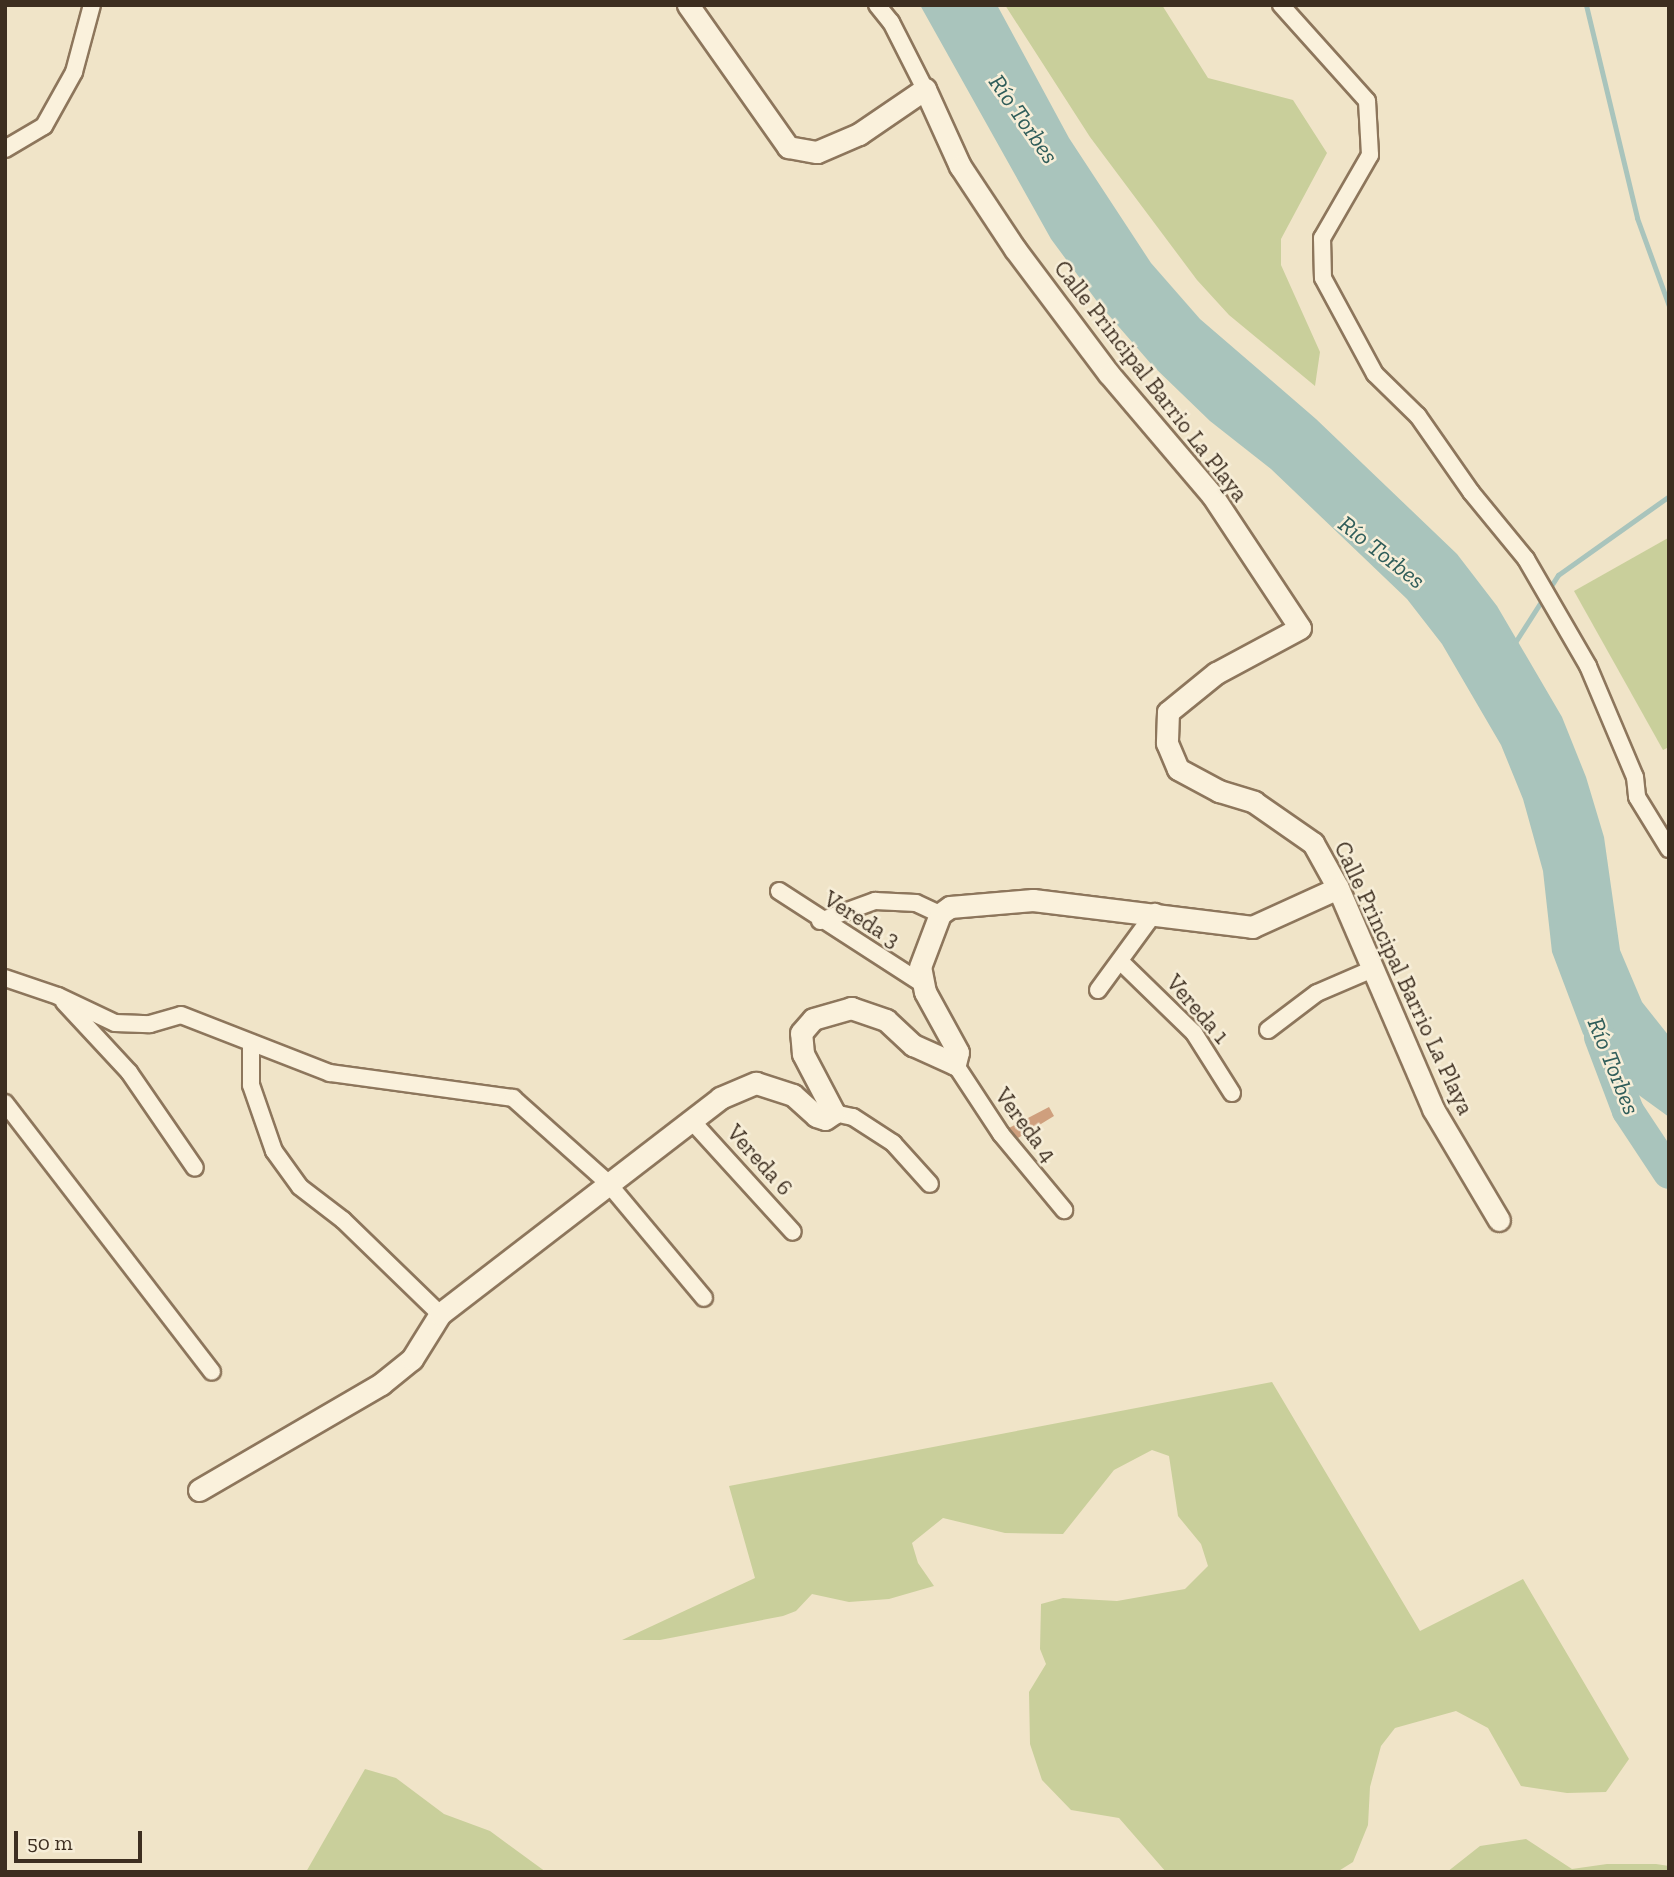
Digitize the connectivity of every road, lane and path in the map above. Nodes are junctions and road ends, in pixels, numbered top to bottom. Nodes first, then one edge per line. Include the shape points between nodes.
1 (92, 5) edge
2 (688, 5) edge
3 (877, 5) edge
4 (1281, 5) edge
5 (925, 89) junction
6 (5, 149) edge
7 (1669, 849) edge
8 (1338, 888) junction
9 (779, 891) dead end
10 (1155, 912) junction
11 (940, 914) junction
12 (820, 921) junction
13 (1121, 962) junction
14 (1373, 968) junction
15 (5, 978) edge
16 (922, 984) junction
17 (1098, 990) dead end
18 (58, 996) junction
19 (1268, 1030) dead end
20 (251, 1043) junction
21 (955, 1064) junction
22 (1232, 1093) dead end
23 (5, 1103) edge
24 (834, 1113) junction
25 (691, 1120) junction
26 (195, 1168) dead end
27 (607, 1182) junction
28 (930, 1184) dead end
29 (1064, 1210) dead end
30 (1499, 1220) dead end
31 (793, 1232) dead end
32 (704, 1298) dead end
33 (440, 1314) junction
34 (212, 1372) dead end
35 (199, 1490) dead end

1 - 6 street via 74,72 44,126
2 - 5 street via 788,147 817,152 859,134
3 - 5 street via 891,22
4 - 7 street via 1367,101 1370,155 1322,238 1323,278 1375,374 1418,416 1471,492 1526,559 1588,666 1635,777 1637,797
5 - 8 street, Calle Principal Barrio La Playa via 960,166 1015,249 1110,374 1212,495 1300,628 1216,673 1168,712 1167,743 1178,769 1284,820 1313,843
8 - 10 street via 1252,926
8 - 14 street, Calle Principal Barrio La Playa
9 - 12 street, Vereda 3
10 - 11 street via 1033,900 950,907
10 - 13 street
11 - 12 street via 916,903 875,901
11 - 16 street via 920,967
12 - 16 street, Vereda 3
13 - 17 street
13 - 22 street, Vereda 1 via 1194,1033
14 - 19 street via 1317,993
14 - 30 street, Calle Principal Barrio La Playa via 1433,1109
15 - 18 street
16 - 21 street via 958,1052
18 - 20 street via 115,1023 150,1024 181,1015
18 - 26 street via 129,1072
20 - 27 street via 330,1073 513,1098
20 - 33 street via 251,1085 274,1151 300,1187 343,1220
21 - 24 street via 913,1045 886,1020 851,1008 813,1019 801,1033 803,1054
21 - 29 street, Vereda 4 via 1001,1135
23 - 34 street
24 - 25 street via 825,1119 816,1116 793,1096 756,1083 738,1088
24 - 28 street via 853,1117 893,1143
25 - 27 street
25 - 31 street, Vereda 6
27 - 32 street
27 - 33 street
33 - 35 street via 412,1359 381,1384

